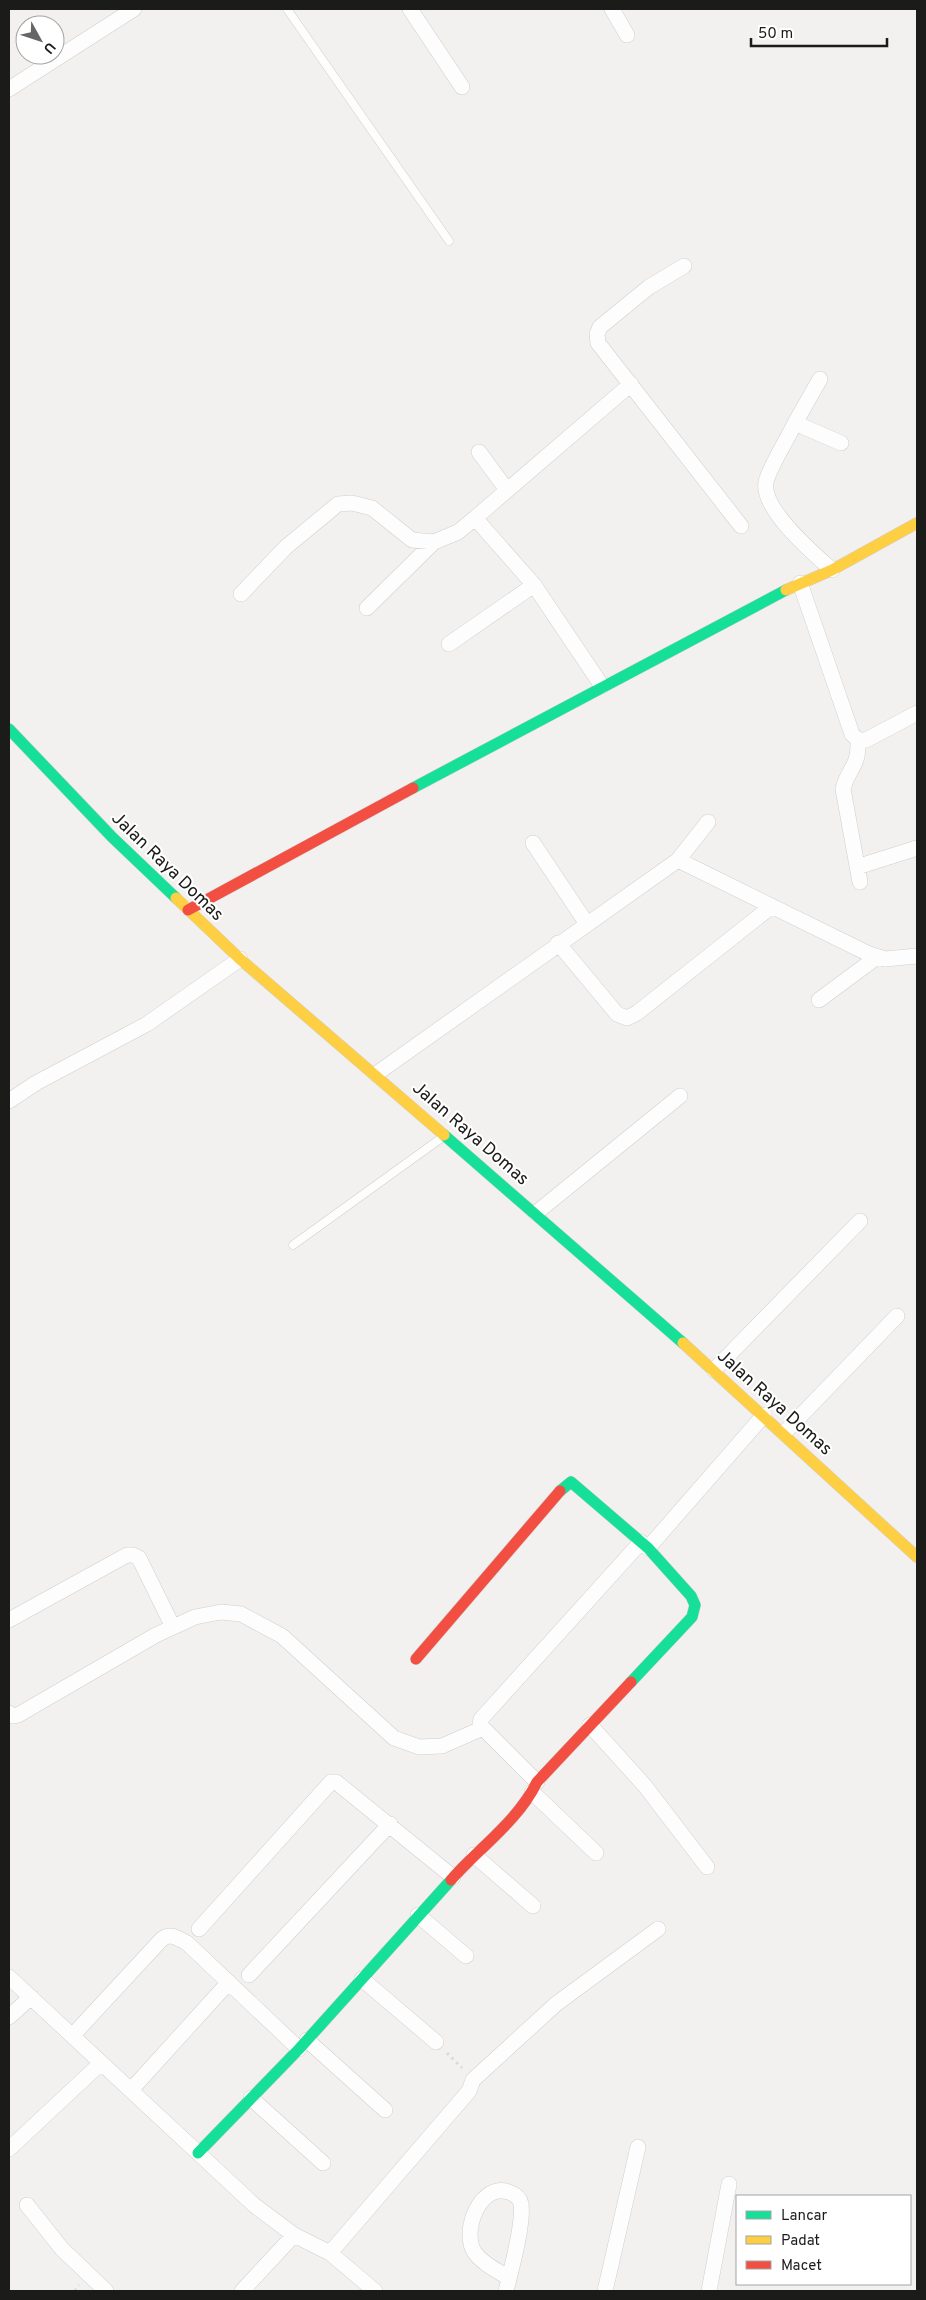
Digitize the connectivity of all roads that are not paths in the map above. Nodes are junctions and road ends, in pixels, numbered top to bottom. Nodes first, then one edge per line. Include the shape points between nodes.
1 (134, 9) edge
2 (287, 9) edge
3 (410, 9) edge
4 (612, 9) edge
5 (627, 35) dead end
6 (462, 87) dead end
7 (9, 88) edge
8 (450, 241) dead end
9 (684, 266) dead end
10 (820, 379) dead end
11 (631, 384) junction
12 (795, 423) junction
13 (841, 444) dead end
14 (479, 452) dead end
15 (507, 490) junction
16 (475, 518) junction
17 (917, 523) edge
18 (741, 526) dead end
19 (434, 542) junction
20 (832, 570) junction
21 (800, 583) junction
22 (534, 585) junction
23 (241, 594) dead end
24 (367, 608) dead end
25 (449, 644) dead end
26 (602, 686) junction
27 (917, 712) edge
28 (9, 729) edge
29 (858, 740) junction
30 (708, 822) dead end
31 (533, 843) dead end
32 (917, 848) edge
33 (678, 860) junction
34 (772, 906) junction
35 (188, 910) junction
36 (587, 924) junction
37 (558, 943) junction
38 (917, 956) edge
39 (877, 957) junction
40 (240, 958) junction
41 (819, 1000) dead end
42 (376, 1074) junction
43 (680, 1096) dead end
44 (9, 1100) edge
45 (446, 1135) junction
46 (536, 1213) junction
47 (860, 1221) dead end
48 (293, 1245) dead end
49 (897, 1316) dead end
50 (714, 1370) junction
51 (764, 1415) junction
52 (784, 1433) junction
53 (644, 1545) junction
54 (917, 1557) edge
55 (9, 1620) edge
56 (173, 1627) junction
57 (416, 1659) dead end
58 (9, 1713) edge
59 (590, 1725) junction
60 (483, 1728) junction
61 (534, 1787) junction
62 (390, 1824) junction
63 (596, 1853) dead end
64 (474, 1856) junction
65 (707, 1867) dead end
66 (453, 1877) junction
67 (533, 1906) dead end
68 (418, 1915) junction
69 (199, 1929) dead end
70 (658, 1929) dead end
71 (466, 1956) dead end
72 (249, 1975) dead end
73 (9, 1978) edge
74 (362, 1979) junction
75 (229, 1982) junction
76 (31, 1997) junction
77 (9, 2017) edge
78 (73, 2035) junction
79 (436, 2042) road end
80 (303, 2044) junction
81 (100, 2064) junction
82 (131, 2090) junction
83 (251, 2098) junction
84 (385, 2110) dead end
85 (638, 2147) dead end
86 (9, 2149) edge
87 (198, 2152) junction
88 (323, 2163) dead end
89 (729, 2184) dead end
90 (27, 2205) dead end
91 (294, 2235) junction
92 (330, 2253) junction
93 (508, 2285) edge
94 (106, 2291) edge
95 (242, 2291) edge
96 (375, 2291) edge
97 (605, 2291) edge
98 (709, 2291) edge

1 - 7 street
2 - 8 lane
3 - 6 street
4 - 5 street
9 - 11 street via 649,287 600,326 598,343
10 - 12 street
11 - 15 street
11 - 18 street
12 - 13 street
12 - 20 street via 766,481 766,496 795,537
14 - 15 street
15 - 16 street
16 - 19 street via 458,532
16 - 22 street
17 - 20 main road
19 - 23 street via 412,540 372,508 352,503 338,504 286,547
19 - 24 street
20 - 21 main road
21 - 26 main road
21 - 29 street via 852,734
22 - 25 street
22 - 26 street
26 - 35 main road
27 - 29 street via 866,740
28 - 35 main road, Jalan Raya Domas via 112,837
29 - 32 street via 858,757 843,788 859,875
30 - 33 street
31 - 36 street
33 - 34 street
33 - 36 street
34 - 37 street via 627,1018 617,1014
34 - 39 street
35 - 40 main road, Jalan Raya Domas
36 - 37 street
37 - 42 street
38 - 39 street
39 - 41 street
40 - 42 main road, Jalan Raya Domas
40 - 44 street via 147,1024
42 - 45 main road, Jalan Raya Domas
43 - 46 street
45 - 46 main road, Jalan Raya Domas
45 - 48 lane
46 - 50 main road, Jalan Raya Domas
47 - 50 street
49 - 52 street
50 - 51 main road, Jalan Raya Domas
51 - 52 main road, Jalan Raya Domas
51 - 53 street
52 - 54 main road, Jalan Raya Domas
53 - 57 main road via 575,1484 566,1484
53 - 59 main road via 691,1596 695,1605 692,1617
53 - 60 street via 481,1719
55 - 56 street via 127,1555 134,1555 139,1558
56 - 58 street via 18,1715
56 - 60 street via 196,1617 221,1612 241,1614 282,1636 394,1738 419,1747 442,1746
59 - 61 main road
59 - 65 street via 645,1786
60 - 61 street
61 - 63 street
61 - 64 main road
62 - 66 street
62 - 69 street via 336,1782 331,1782
62 - 72 street
64 - 66 main road
64 - 67 street
66 - 68 main road
68 - 71 street
68 - 74 main road
70 - 92 street via 556,2004 473,2080 469,2091
73 - 76 street
74 - 79 street
74 - 80 main road
75 - 78 street via 187,1943 171,1935 166,1936
75 - 80 street
75 - 82 street
76 - 77 street
76 - 78 street
78 - 81 street
80 - 83 main road
80 - 84 street
81 - 82 street
81 - 86 street
82 - 87 street
83 - 87 main road
83 - 88 street
85 - 97 street
87 - 91 street via 254,2205
89 - 98 street
90 - 94 street via 62,2249
91 - 92 street
91 - 95 street
92 - 96 street
93 - 93 street via 520,2203 516,2196 502,2191 491,2193 477,2209 472,2225 472,2247

